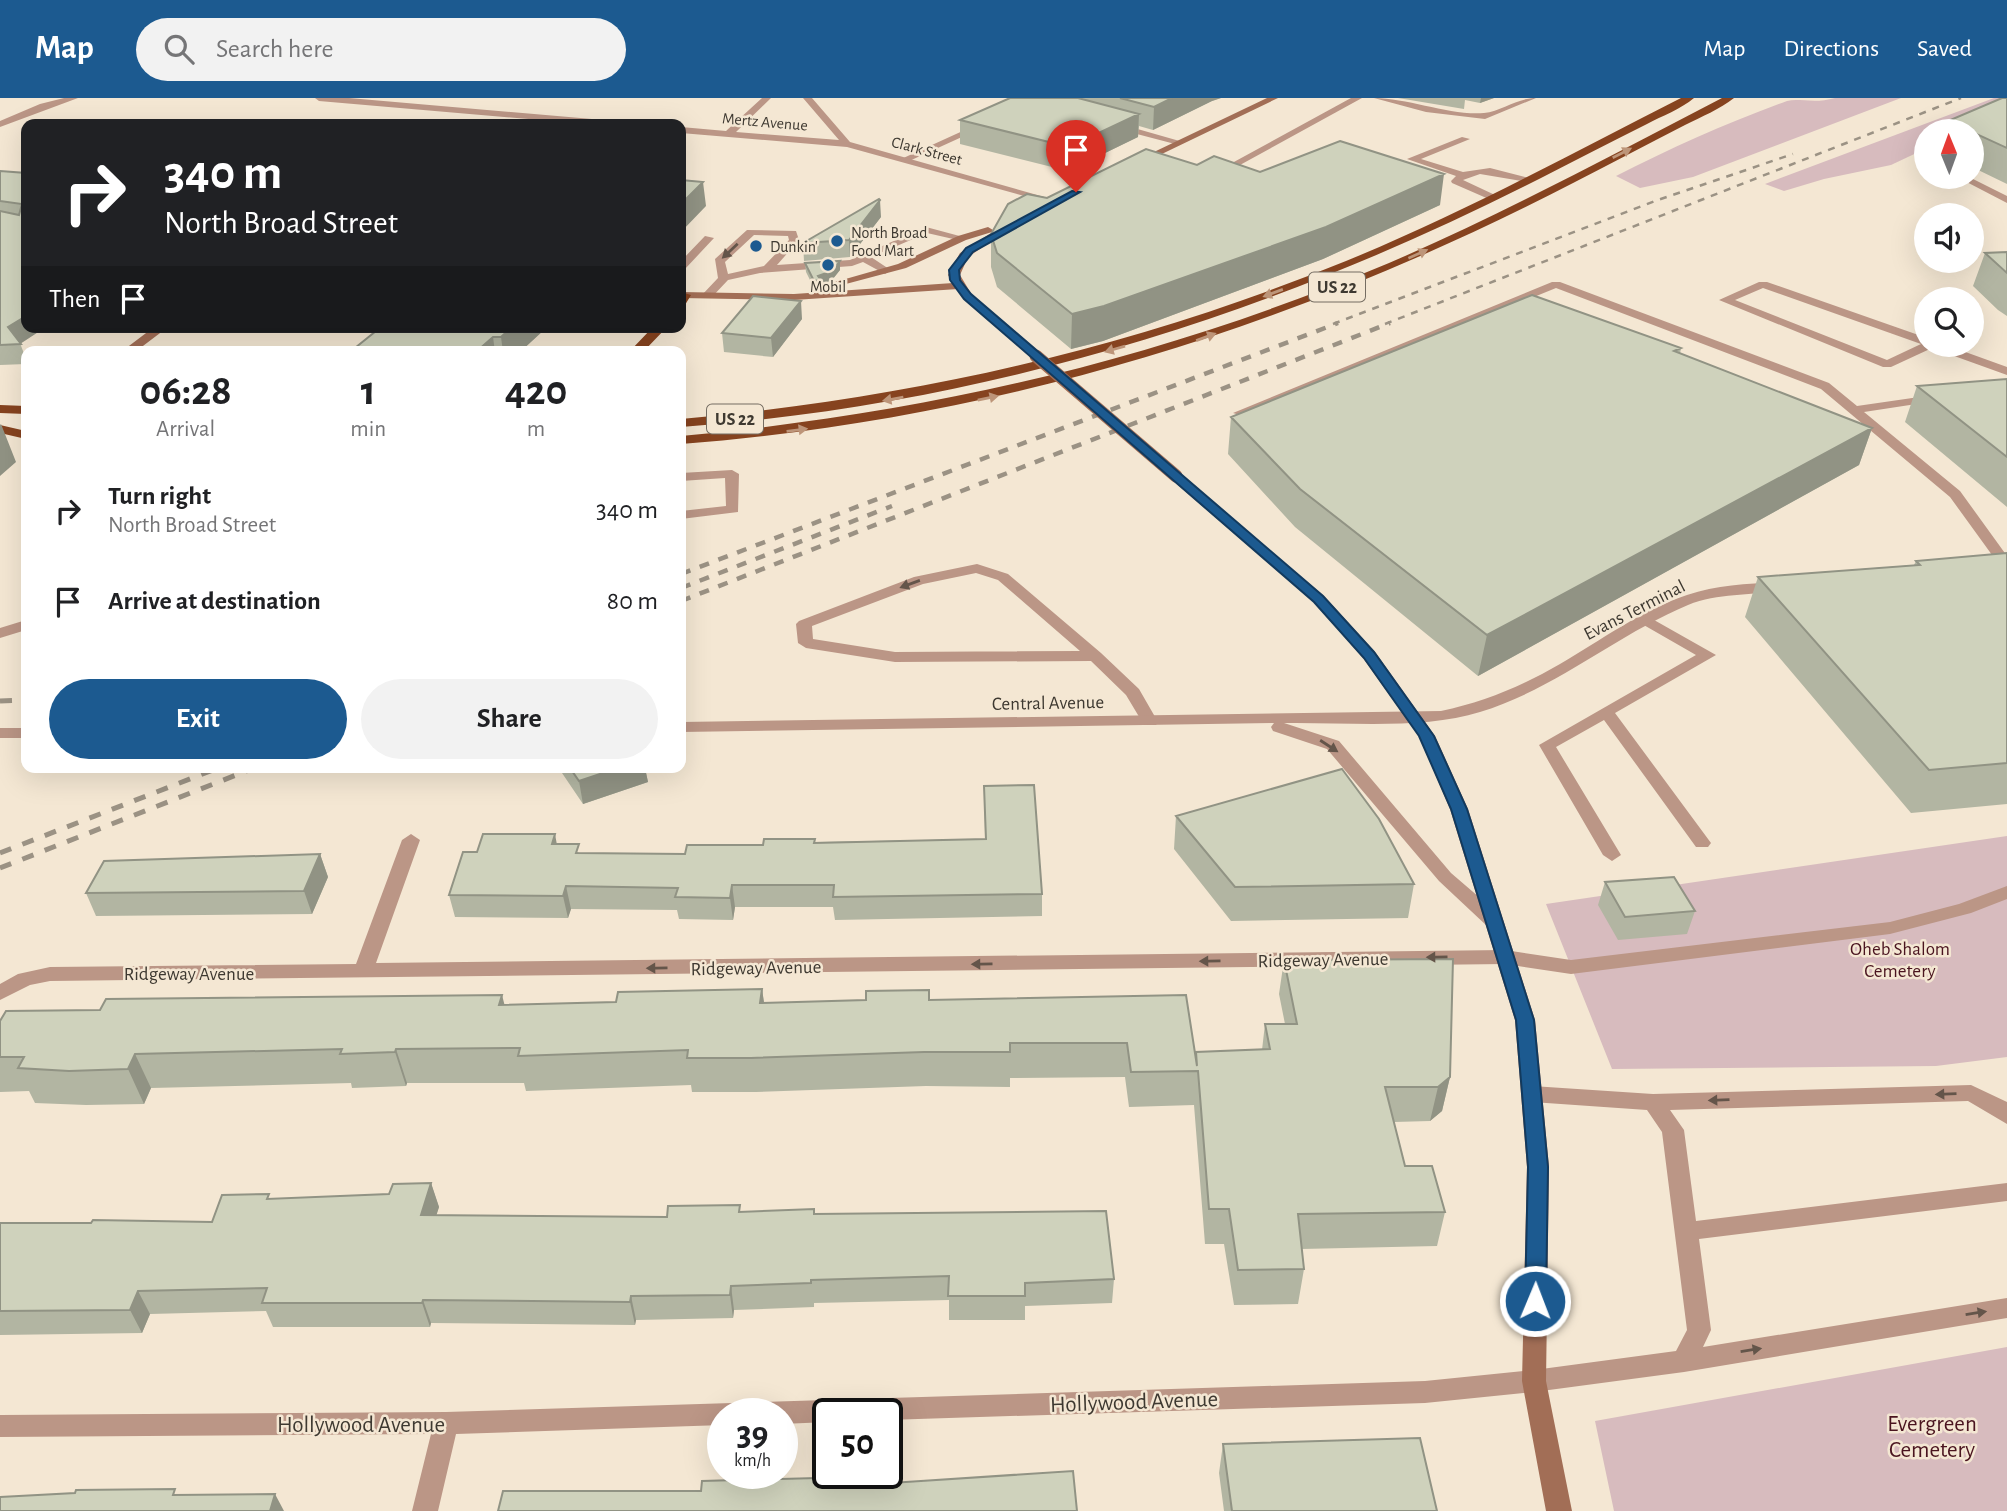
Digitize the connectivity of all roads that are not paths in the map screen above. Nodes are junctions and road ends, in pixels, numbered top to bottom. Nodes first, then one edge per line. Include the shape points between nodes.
1 (74, 98) edge
2 (319, 98) edge
3 (767, 98) edge
4 (807, 98) edge
5 (1274, 98) edge
6 (1359, 98) edge
7 (1378, 98) edge
8 (1425, 98) edge
9 (1532, 98) edge
10 (1689, 98) edge
11 (1729, 98) edge
12 (1436, 99) edge
13 (1454, 101) dead end
14 (1501, 111) junction
15 (558, 119) edge
16 (990, 122) edge
17 (0, 124) edge
18 (1107, 124) edge
19 (686, 130) edge
20 (728, 134) junction
21 (1465, 139) dead end
22 (1178, 142) junction
23 (847, 144) junction
24 (904, 160) junction
25 (1128, 167) joint
26 (1140, 170) edge
27 (1461, 174) junction
28 (1528, 179) junction
29 (1203, 181) edge
30 (1984, 188) edge
31 (1491, 197) junction
32 (1062, 200) joint
33 (2007, 200) edge
34 (1039, 211) edge
35 (709, 238) dead end
36 (962, 238) junction
37 (863, 257) junction
38 (686, 262) edge
39 (767, 270) junction
40 (885, 271) junction
41 (724, 278) junction
42 (958, 286) junction
43 (707, 296) junction
44 (686, 297) edge
45 (763, 298) junction
46 (154, 333) edge
47 (655, 333) edge
48 (1927, 343) edge
49 (135, 346) edge
50 (641, 346) edge
51 (1968, 357) edge
52 (2007, 371) edge
53 (1956, 393) edge
54 (0, 409) edge
55 (21, 410) edge
56 (1854, 410) junction
57 (1239, 413) edge
58 (686, 423) edge
59 (0, 428) edge
60 (21, 428) edge
61 (21, 434) edge
62 (686, 440) edge
63 (686, 477) edge
64 (686, 514) edge
65 (2001, 564) edge
66 (1799, 584) edge
67 (1647, 621) junction
68 (21, 627) edge
69 (0, 633) edge
70 (1095, 656) junction
71 (1606, 712) junction
72 (1416, 718) junction
73 (1241, 720) junction
74 (1150, 722) junction
75 (686, 727) edge
76 (0, 733) edge
77 (21, 733) edge
78 (411, 840) dead end
79 (1702, 844) dead end
80 (1612, 855) dead end
81 (2007, 892) edge
82 (1494, 921) junction
83 (1505, 957) junction
84 (363, 972) junction
85 (4, 990) edge
86 (1532, 1094) junction
87 (1653, 1102) junction
88 (2007, 1116) edge
89 (2007, 1192) edge
90 (1686, 1231) junction
91 (2007, 1308) edge
92 (1684, 1361) junction
93 (1534, 1381) junction
94 (798, 1412) edge
95 (707, 1415) edge
96 (446, 1423) junction
97 (0, 1426) edge
98 (425, 1511) edge
99 (1559, 1511) edge

1 - 17 street
2 - 15 street
3 - 20 street
4 - 23 street
5 - 22 main road
6 - 29 street
7 - 14 street via 1485,117
8 - 12 street
9 - 14 street
10 - 28 highway, US 22
62 -> 11 highway, US 22 via 816,428 921,412 1051,384 1167,350 1444,242
13 - 14 street
16 - 24 street
18 - 22 street
19 - 20 street, Mertz Avenue
20 - 23 street, Mertz Avenue
21 - 27 street via 1412,159
22 - 25 main road
23 - 24 street, Clark Street
24 - 32 street, Clark Street
25 - 26 street
27 - 28 street via 1479,170
27 - 31 street via 1456,181
28 - 31 highway, US 22
30 - 33 street
31 -> 58 highway, US 22 via 1353,262 1104,352 910,396
32 - 34 main road
35 - 38 street
36 - 37 street via 926,230
36 - 40 main road via 915,262
36 - 42 main road via 1018,221 964,255 954,270
37 - 39 street via 852,263
37 - 40 street
39 - 41 street
39 -> 41 street via 794,240 792,233 751,232 719,261
40 - 45 main road
41 - 43 street
42 - 45 main road
42 - 72 main road, bridge via 1319,599
43 - 44 main road
43 - 45 main road
46 - 49 main road
47 - 50 highway
48 - 48 street via 1763,284 1724,300 1887,364
51 - 52 street
53 - 56 street
54 - 55 highway
56 - 57 street via 1825,386 1556,284
56 - 65 street via 1955,494
59 - 60 highway
59 - 61 highway
63 - 64 street via 732,474 733,509
66 - 67 street, Evans Terminal via 1695,597
67 - 71 street via 1708,655
67 - 72 street, Evans Terminal via 1498,703 1461,714
68 - 69 street
70 -> 70 street via 1003,577 977,568 919,580 804,624 806,643 895,657
70 - 74 street via 1133,692
71 - 79 street
71 - 80 street via 1547,745
72 - 73 street, Central Avenue
72 - 82 main road via 1459,809
73 - 74 street, Central Avenue
73 -> 82 street via 1297,731 1333,745 1446,877
74 - 75 street, Central Avenue
76 - 77 street
78 - 84 street
81 - 83 street, Ridgeway Avenue via 1964,909 1890,928 1571,967
82 - 83 main road
83 -> 84 street, Ridgeway Avenue
83 - 86 main road via 1525,1020
84 - 85 street, Ridgeway Avenue via 50,974
86 - 87 street
86 - 93 main road via 1538,1167
88 -> 87 street via 1971,1093
87 - 90 street via 1673,1130
89 - 90 street
90 - 92 street via 1699,1330
92 -> 91 street, Hollywood Avenue
92 - 93 street, Hollywood Avenue
93 - 94 street, Hollywood Avenue via 1425,1392
93 - 99 main road
95 - 96 street, Hollywood Avenue
96 - 97 street, Hollywood Avenue
96 - 98 street

